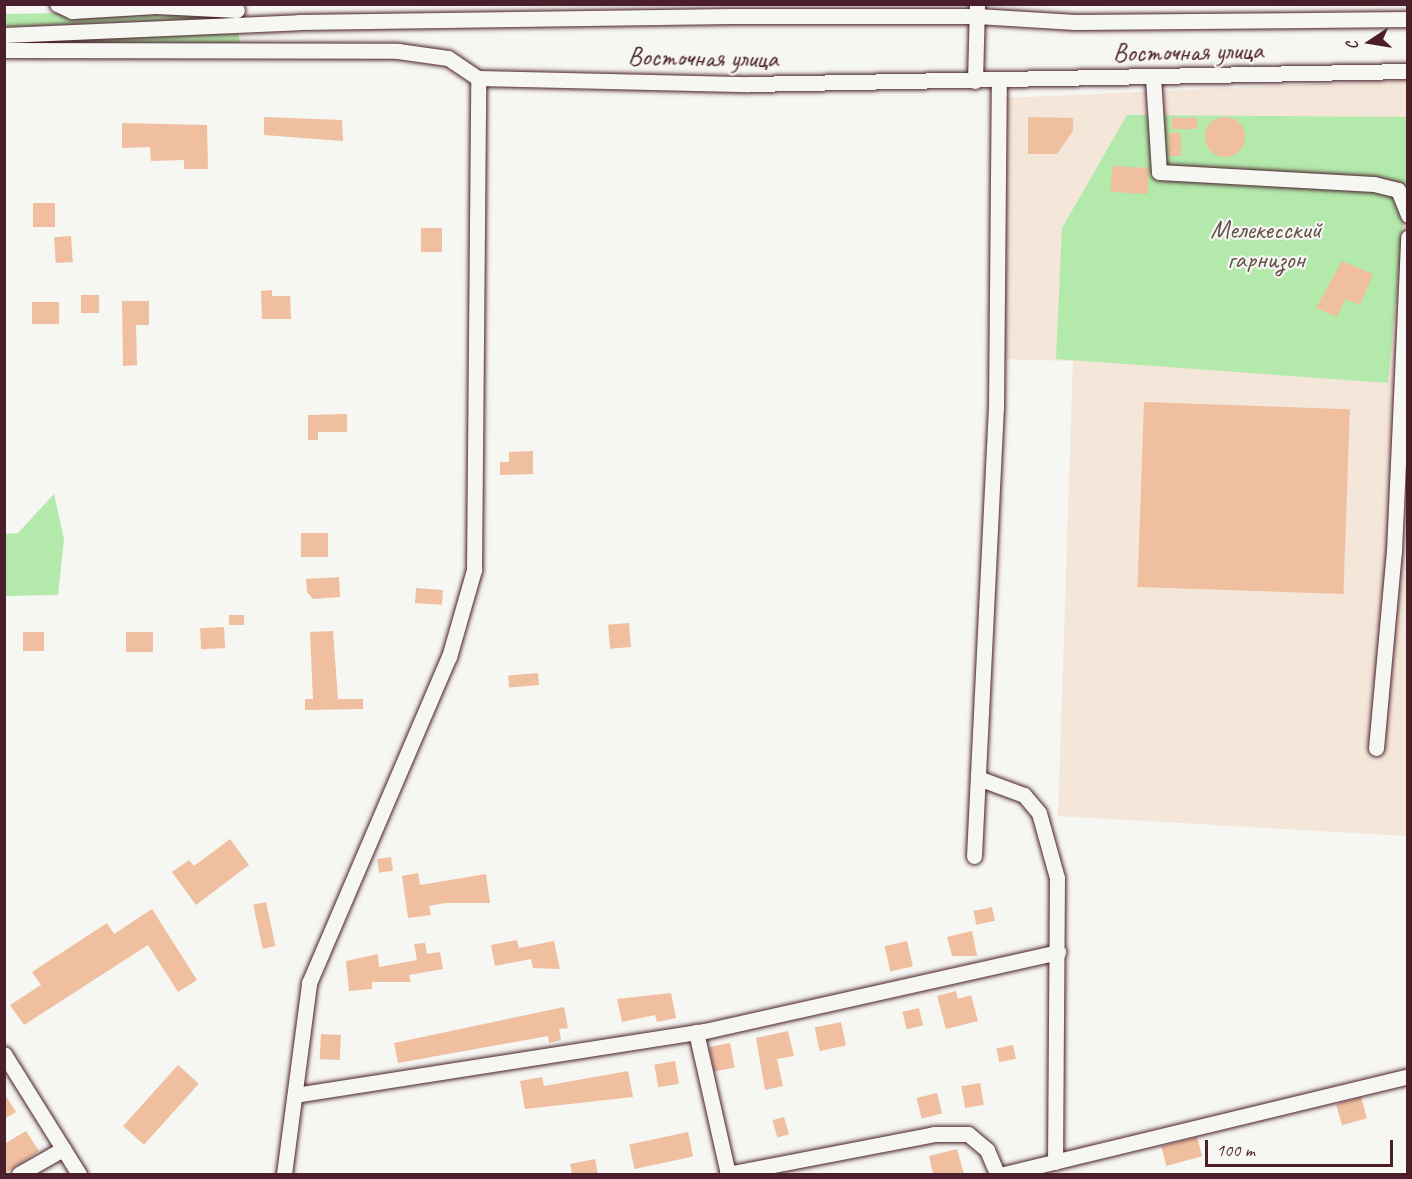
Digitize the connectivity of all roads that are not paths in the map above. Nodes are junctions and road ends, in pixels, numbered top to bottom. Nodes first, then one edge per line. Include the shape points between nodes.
1 (57, 4) edge
2 (236, 7) edge
3 (977, 10) edge
4 (945, 11) edge
5 (1407, 19) edge
6 (242, 27) junction
7 (4, 35) edge
8 (4, 50) edge
9 (1407, 71) edge
10 (1153, 77) junction
11 (478, 78) junction
12 (975, 81) junction
13 (999, 81) junction
14 (1407, 215) edge
15 (1407, 237) edge
16 (1401, 552) edge
17 (1376, 748) dead end
18 (978, 778) junction
19 (975, 856) dead end
20 (1058, 952) junction
21 (696, 1032) junction
22 (4, 1054) edge
23 (1407, 1076) edge
24 (295, 1095) junction
25 (63, 1149) junction
26 (1055, 1162) junction
27 (19, 1174) edge
28 (79, 1174) edge
29 (284, 1174) edge
30 (727, 1174) edge
31 (997, 1174) edge
32 (1004, 1174) edge

1 - 2 street via 72,11
2 - 6 street
3 - 4 street
3 - 5 street via 1075,22
3 - 12 street
4 - 6 street
6 - 7 street
8 - 11 street via 398,51 448,58
9 - 10 street, Восточная улица
10 - 13 street, Восточная улица
10 - 14 street via 1159,172 1374,184 1398,190
11 - 12 street, Восточная улица
11 - 24 street via 474,570 449,657 309,983
12 - 13 street, Восточная улица
13 - 18 street via 996,407
15 - 16 street
16 - 17 street
18 - 19 street
18 - 20 street via 1024,795 1040,813 1058,878
20 - 21 street via 887,994
20 - 26 street via 1059,1025 1051,1089
21 - 24 street
21 - 30 street
22 - 25 street
23 - 26 street
24 - 29 street
25 - 27 street
25 - 28 street
26 - 32 street
30 - 31 street via 934,1134 968,1134 987,1150

